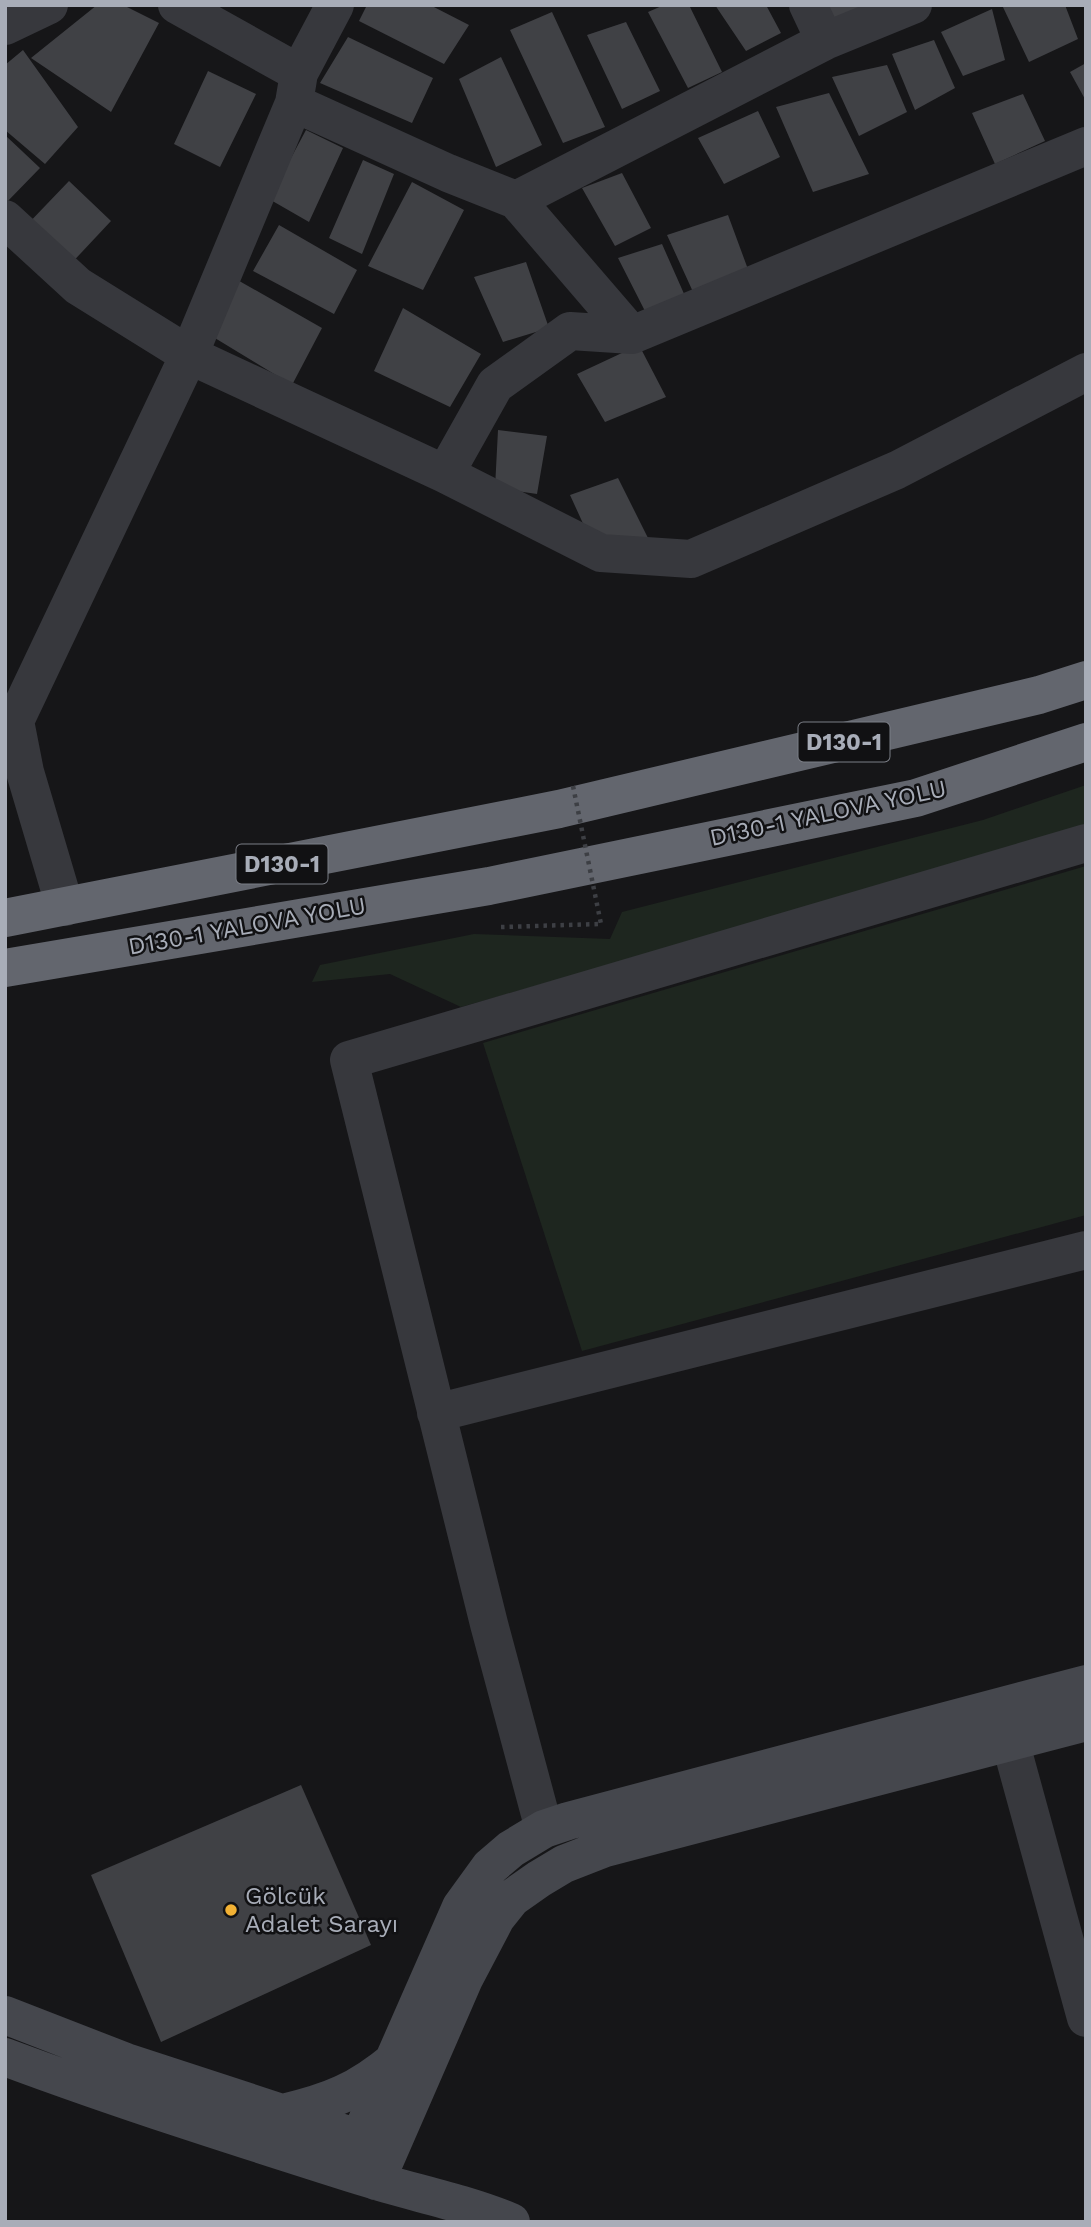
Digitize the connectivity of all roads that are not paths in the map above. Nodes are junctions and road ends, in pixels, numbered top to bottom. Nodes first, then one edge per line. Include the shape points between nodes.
1 (49, 5) edge
2 (177, 5) edge
3 (335, 5) edge
4 (808, 5) edge
5 (914, 5) edge
6 (5, 26) edge
7 (825, 41) junction
8 (297, 88) junction
9 (1086, 146) edge
10 (516, 200) junction
11 (5, 219) edge
12 (632, 335) junction
13 (189, 355) junction
14 (1086, 372) edge
15 (445, 474) junction
16 (1086, 680) edge
17 (1086, 742) edge
18 (18, 792) edge
19 (1086, 843) edge
20 (65, 907) junction
21 (5, 908) edge
22 (5, 918) edge
23 (80, 954) junction
24 (5, 968) edge
25 (5, 984) edge
26 (1086, 1251) edge
27 (436, 1413) junction
28 (1086, 1684) edge
29 (1086, 1722) edge
30 (1010, 1741) junction
31 (544, 1829) junction
32 (1078, 1969) edge
33 (5, 2015) edge
34 (1086, 2018) edge
35 (5, 2057) edge
36 (396, 2059) junction
37 (283, 2113) junction
38 (368, 2161) junction
39 (511, 2222) edge

1 - 6 street
2 - 8 street
3 - 8 street
4 - 7 street
5 - 7 street
7 - 10 street
8 - 10 street via 447,173
8 - 13 street
9 - 12 street
10 - 12 street
11 - 13 street via 78,286
12 - 15 street via 570,331 495,385
13 - 15 street
13 - 18 street via 15,721
14 - 15 street via 897,470 691,559 600,552
16 - 20 highway, D130-1 via 1039,695 578,798
17 - 23 highway, D130-1 YALOVA YOLU / D130-1 via 916,798 489,886
18 - 20 street
19 - 27 street via 349,1060
20 - 21 highway
20 - 22 highway, D130-1
23 - 24 highway, D130-1 YALOVA YOLU / D130-1
23 - 25 highway
26 - 27 street
27 - 31 street
28 - 31 main road
29 - 30 main road
30 - 32 street
30 - 38 main road via 605,1848 539,1879 512,1898 482,1943
31 - 36 main road via 490,1867 467,1897
32 - 34 street
33 - 37 main road via 127,2062
35 - 38 main road via 244,2140
36 - 37 main road via 345,2095
36 - 38 main road
37 - 38 main road
38 - 39 main road

